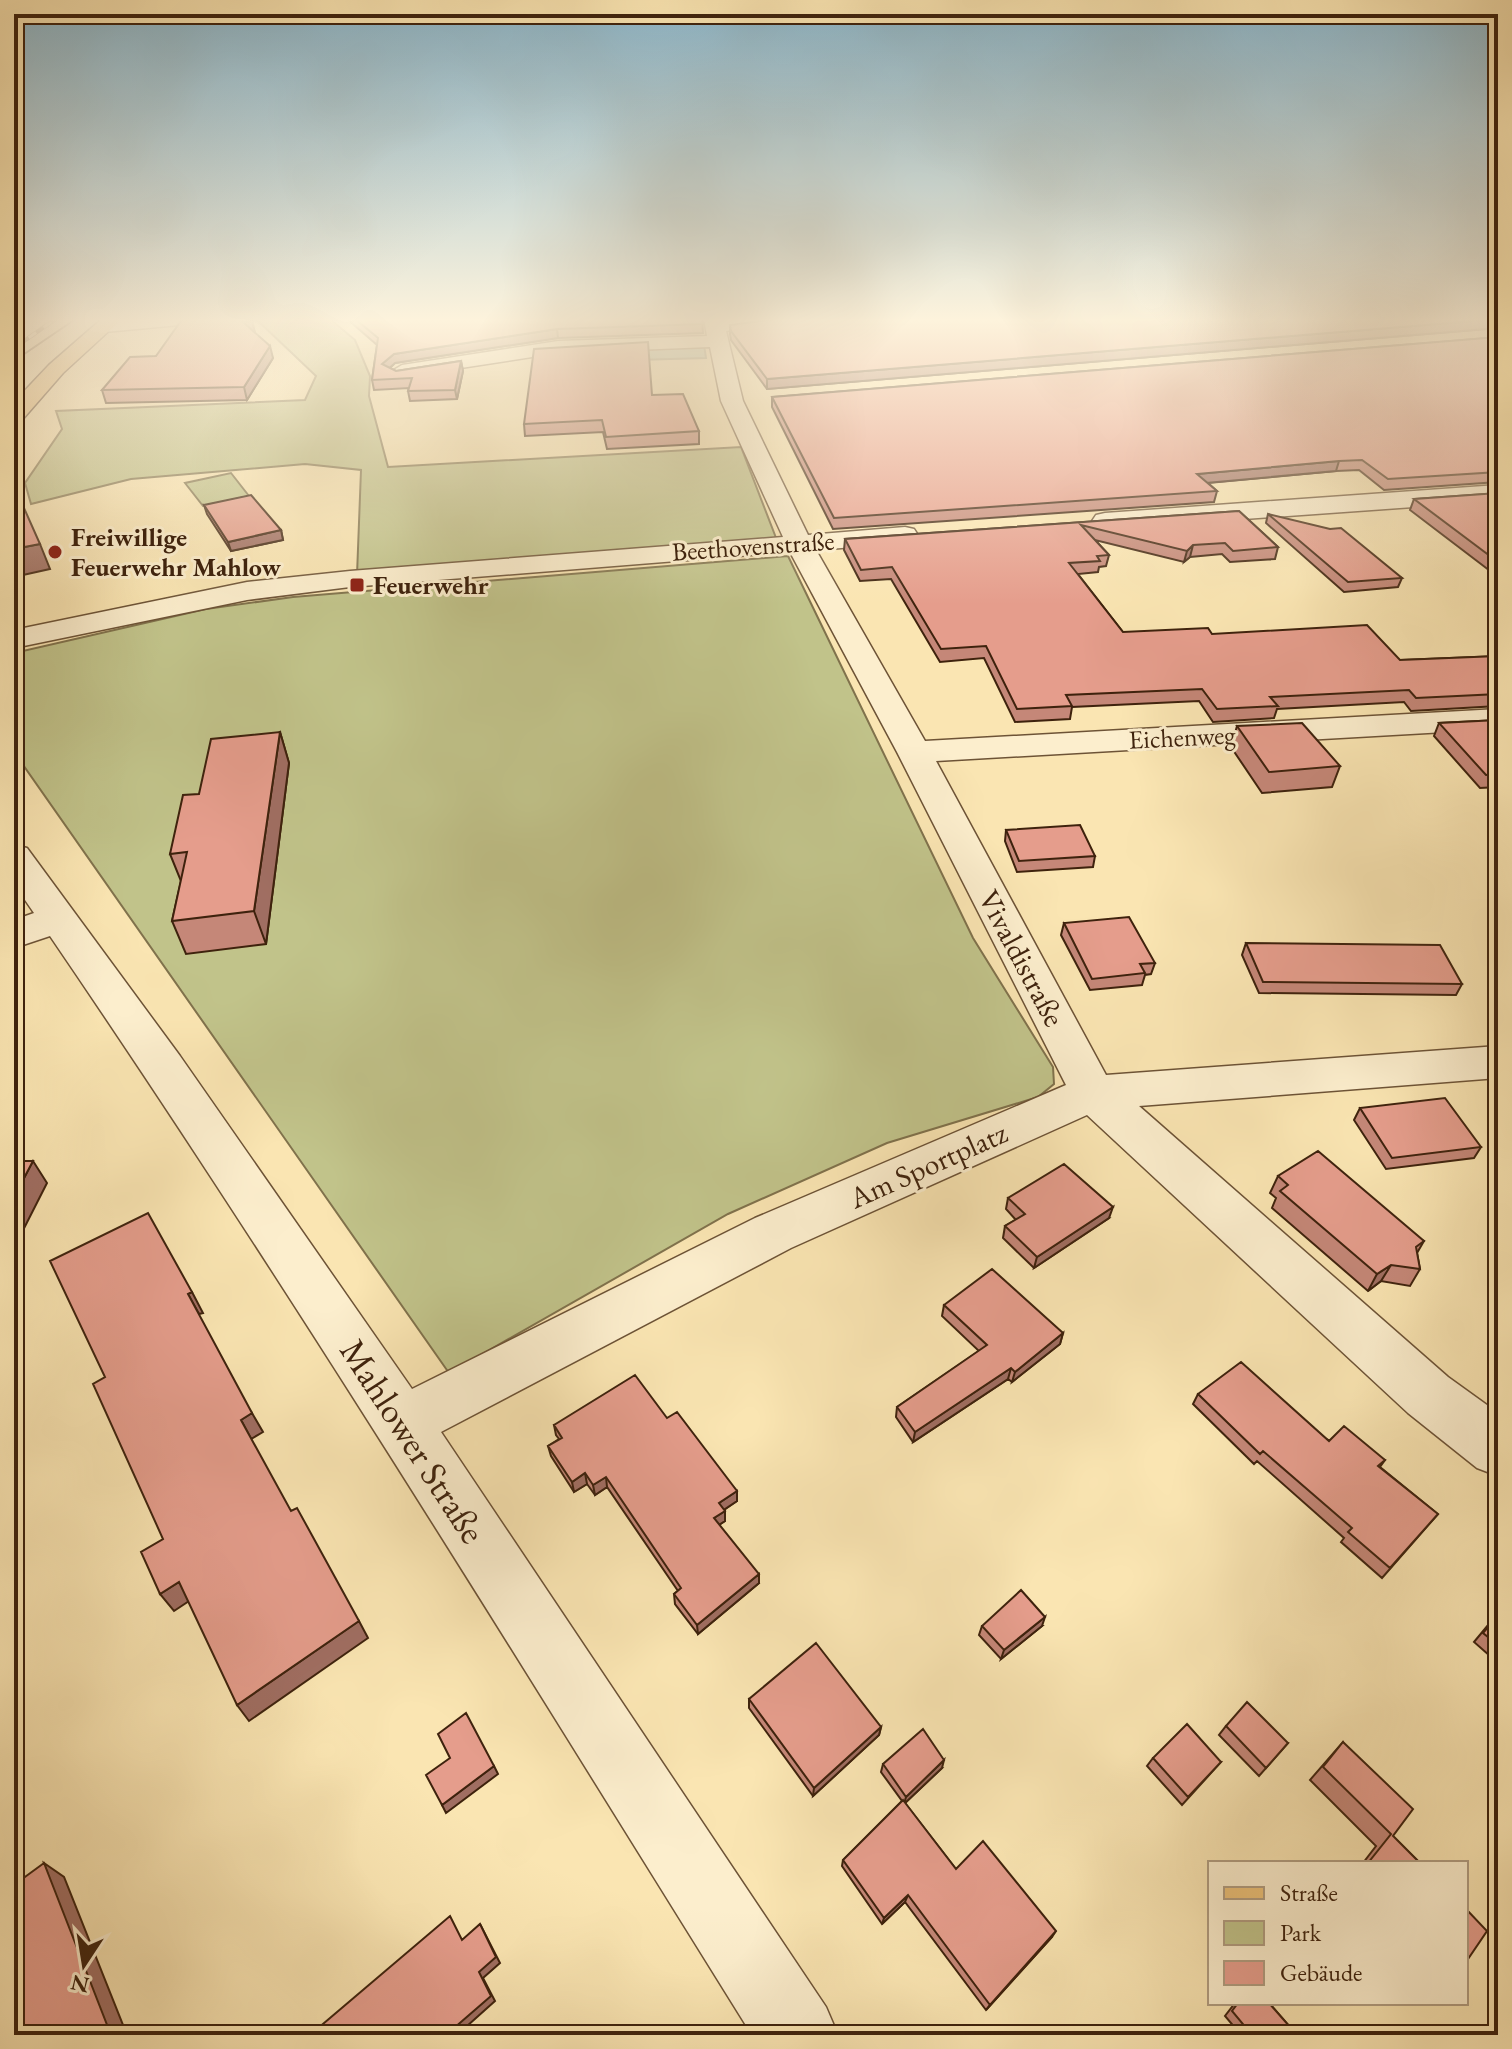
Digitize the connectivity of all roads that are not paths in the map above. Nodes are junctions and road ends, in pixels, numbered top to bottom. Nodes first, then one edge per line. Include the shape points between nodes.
1 (745, 414) edge
2 (1498, 493) edge
3 (1085, 522) edge
4 (926, 534) edge
5 (799, 543) junction
6 (14, 639) edge
7 (1498, 719) edge
8 (914, 752) junction
9 (14, 856) edge
10 (35, 927) edge
11 (1498, 1062) edge
12 (1093, 1093) junction
13 (402, 1423) junction
14 (1498, 1448) edge
15 (798, 2035) edge

1 - 5 street, Vivaldistraße
2 - 3 street
4 - 5 street, Beethovenstraße
5 - 6 street, Beethovenstraße via 261,589
5 - 8 street, Vivaldistraße
7 - 8 street, Eichenweg
8 - 12 street, Vivaldistraße
9 - 10 street, Mahlower Straße
10 - 13 street, Mahlower Straße via 164,1068
11 - 12 street, Am Sportplatz
12 - 13 street, Am Sportplatz via 773,1233
12 - 14 street, Vivaldistraße via 1428,1395
13 - 15 street, Mahlower Straße

